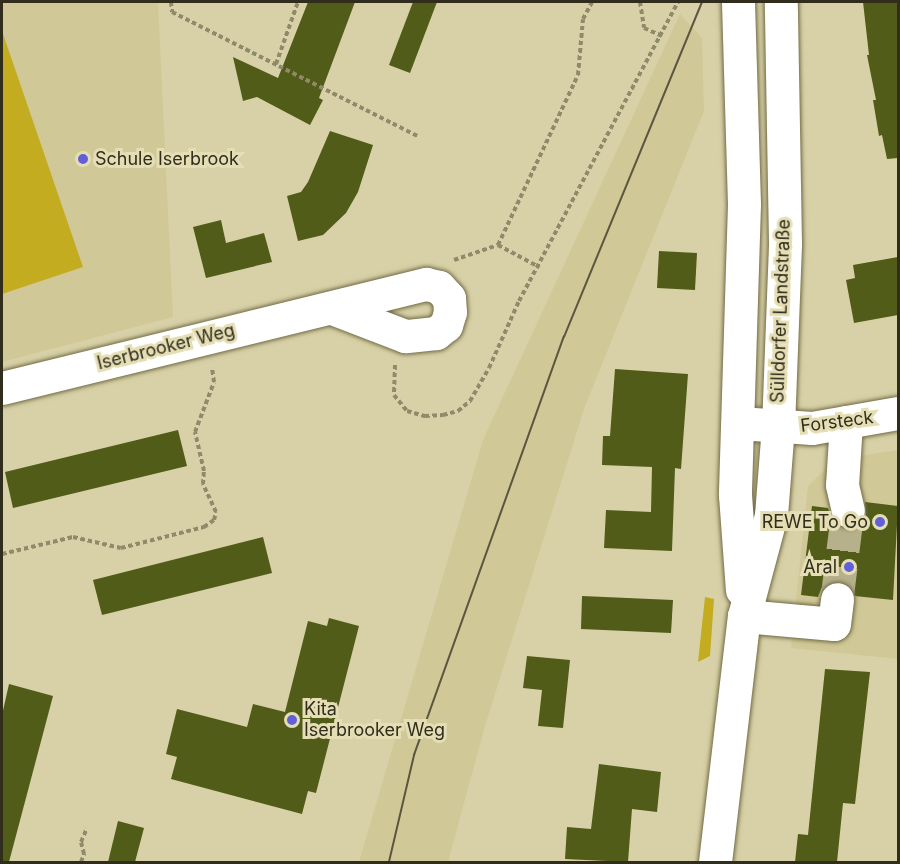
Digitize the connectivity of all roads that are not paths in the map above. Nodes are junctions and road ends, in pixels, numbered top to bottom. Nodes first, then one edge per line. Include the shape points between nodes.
1 (738, 2) edge
2 (781, 2) edge
3 (332, 308) junction
4 (2, 387) edge
5 (898, 413) edge
6 (846, 422) junction
7 (739, 423) junction
8 (778, 427) junction
9 (840, 501) tunnel mouth
10 (823, 606) dead end
11 (744, 616) junction
12 (715, 862) edge

1 - 7 main road, Sülldorfer Landstraße via 744,204
2 - 8 main road, Sülldorfer Landstraße via 785,243
3 - 3 main road, Iserbrooker Weg via 426,284 439,287 449,298 450,312 446,325 436,333 405,336
3 - 4 main road, Iserbrooker Weg
5 - 6 main road, Forsteck
6 - 8 main road, Forsteck via 812,428
6 - 9 main road
7 - 8 main road, Forsteck
7 - 11 main road, Sülldorfer Landstraße via 735,495
8 - 11 main road, Sülldorfer Landstraße via 771,515
10 - 11 main road
11 - 12 main road, Sülldorfer Landstraße

